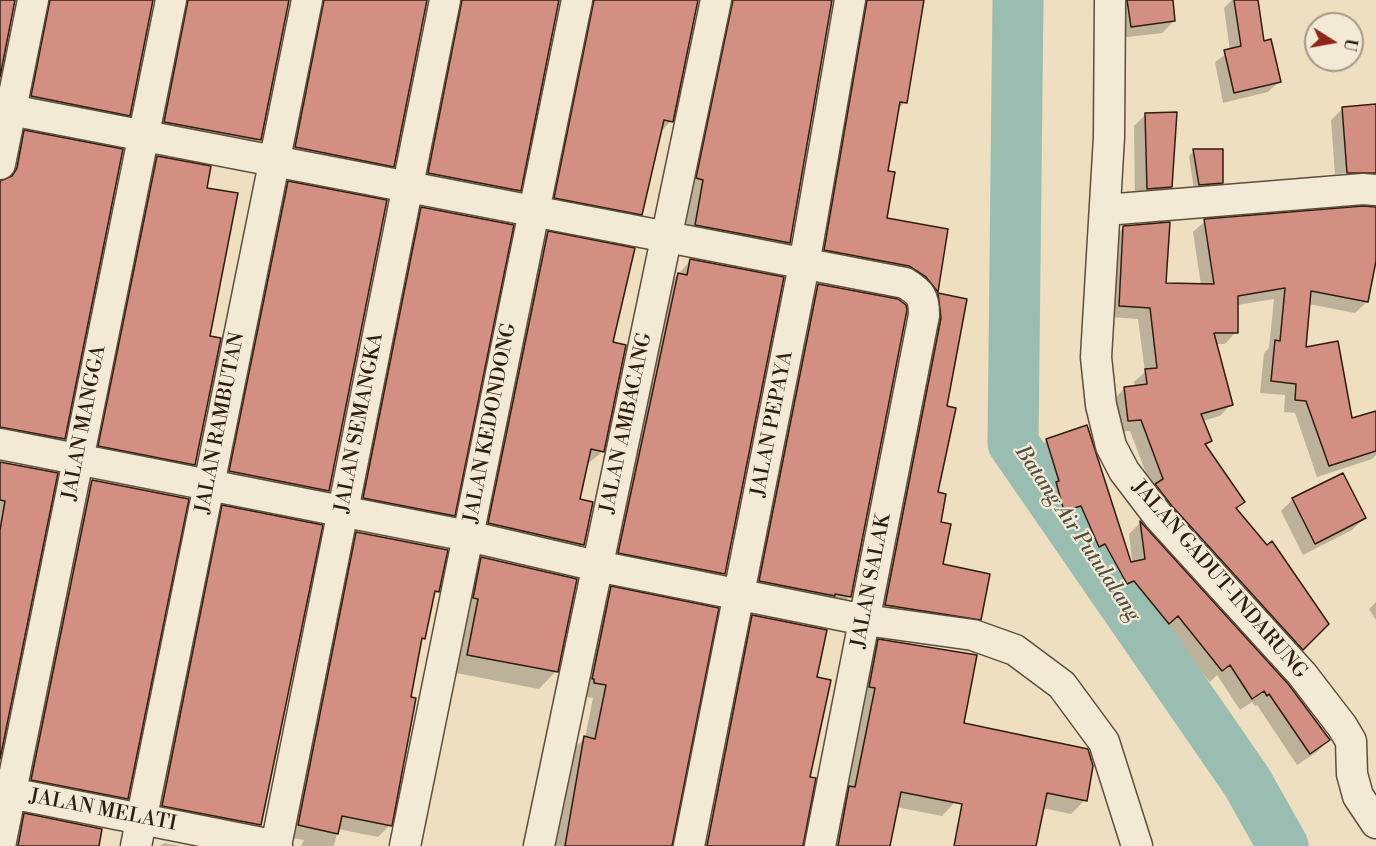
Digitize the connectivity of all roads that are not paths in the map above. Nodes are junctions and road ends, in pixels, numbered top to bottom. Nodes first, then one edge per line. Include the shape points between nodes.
1 (33, 0) edge
2 (171, 0) edge
3 (307, 0) edge
4 (445, 0) edge
5 (577, 0) edge
6 (716, 0) edge
7 (850, 0) edge
8 (1110, 0) edge
9 (6, 109) edge
10 (144, 135) junction
11 (275, 160) junction
12 (0, 164) edge
13 (408, 186) junction
14 (1376, 190) edge
15 (1104, 210) junction
16 (534, 211) junction
17 (666, 237) junction
18 (804, 265) junction
19 (0, 444) edge
20 (78, 459) junction
21 (209, 484) junction
22 (342, 510) junction
23 (468, 536) junction
24 (597, 566) junction
25 (739, 595) junction
26 (865, 620) junction
27 (6, 792) edge
28 (1376, 823) edge
29 (139, 832) edge
30 (0, 846) edge
31 (276, 846) edge
32 (405, 846) edge
33 (539, 846) edge
34 (689, 846) edge
35 (820, 846) edge
36 (1137, 846) edge

1 - 9 street
2 - 10 street, JALAN MANGGA
3 - 11 street, JALAN RAMBUTAN
4 - 13 street, JALAN SEMANGKA
5 - 16 street, JALAN KEDONDONG
6 - 17 street, JALAN AMBACANG
7 - 18 street, JALAN PEPAYA
8 - 15 street, JALAN GADUT-INDARUNG
9 - 10 street
9 - 12 street
10 - 11 street
10 - 20 street, JALAN MANGGA
11 - 13 street
11 - 21 street, JALAN RAMBUTAN
13 - 16 street
13 - 22 street, JALAN SEMANGKA
14 - 15 street
15 - 28 street, JALAN GADUT-INDARUNG via 1096,357 1101,405 1111,446 1124,471 1159,517 1302,674 1342,726 1351,741 1352,774 1358,796
16 - 17 street
16 - 23 street, JALAN KEDONDONG
17 - 18 street
17 - 24 street, JALAN AMBACANG
18 - 25 street, JALAN PEPAYA
18 - 26 street, JALAN SALAK via 905,283 924,299
19 - 20 street
20 - 21 street
20 - 27 street, JALAN MANGGA
21 - 22 street
21 - 29 street, JALAN RAMBUTAN
22 - 23 street
22 - 31 street, JALAN SEMANGKA
23 - 24 street
23 - 32 street, JALAN KEDONDONG
24 - 25 street
24 - 33 street, JALAN AMBACANG
25 - 26 street
25 - 34 street, JALAN PEPAYA
26 - 35 street, JALAN SALAK
26 - 36 street via 973,635 1015,650 1062,685 1104,742
27 - 29 street, JALAN MELATI
27 - 30 street, JALAN MANGGA
29 - 31 street, JALAN MELATI

